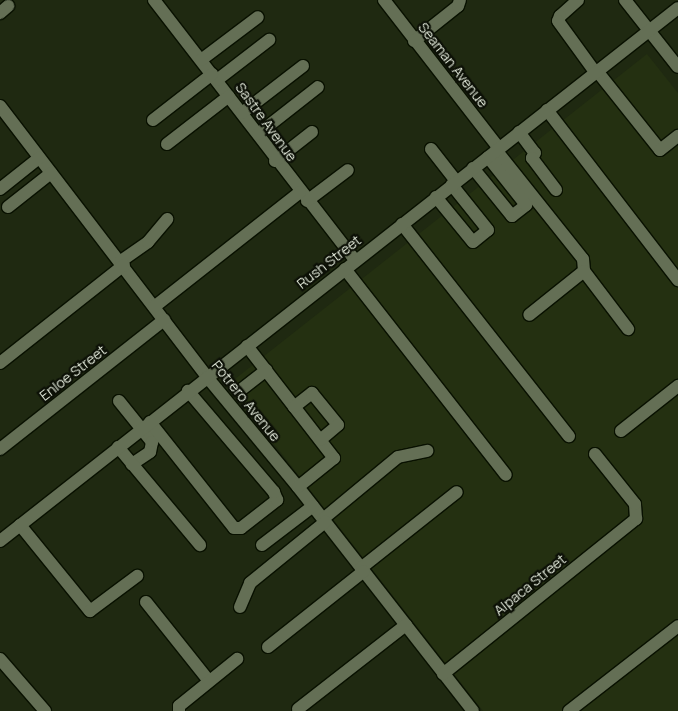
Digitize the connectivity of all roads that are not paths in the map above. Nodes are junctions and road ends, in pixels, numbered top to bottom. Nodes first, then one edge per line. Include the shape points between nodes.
1 (154, 0) edge
2 (384, 0) edge
3 (460, 0) edge
4 (578, 0) edge
5 (625, 0) edge
6 (678, 8) edge
7 (258, 17) dead end
8 (649, 30) junction
9 (269, 40) dead end
10 (414, 41) junction
11 (201, 60) junction
12 (303, 66) dead end
13 (678, 67) edge
14 (596, 71) junction
15 (214, 77) junction
16 (318, 87) dead end
17 (229, 96) junction
18 (0, 106) edge
19 (546, 110) junction
20 (242, 113) junction
21 (153, 120) dead end
22 (312, 132) dead end
23 (519, 132) junction
24 (258, 134) junction
25 (678, 136) edge
26 (167, 144) dead end
27 (431, 150) dead end
28 (494, 151) junction
29 (39, 158) junction
30 (276, 161) junction
31 (473, 168) junction
32 (348, 170) dead end
33 (51, 173) junction
34 (454, 183) junction
35 (0, 189) edge
36 (556, 190) dead end
37 (304, 197) junction
38 (436, 197) junction
39 (8, 207) dead end
40 (167, 219) dead end
41 (402, 224) junction
42 (123, 263) junction
43 (350, 265) junction
44 (584, 271) junction
45 (678, 280) edge
46 (154, 307) junction
47 (529, 315) dead end
48 (164, 320) junction
49 (628, 329) dead end
50 (247, 346) junction
51 (0, 363) edge
52 (266, 370) junction
53 (207, 377) junction
54 (678, 386) edge
55 (242, 389) dead end
56 (188, 391) junction
57 (119, 401) dead end
58 (294, 407) junction
59 (146, 426) junction
60 (620, 431) dead end
61 (569, 436) dead end
62 (320, 440) junction
63 (118, 447) junction
64 (0, 449) edge
65 (427, 451) dead end
66 (595, 454) dead end
67 (132, 464) junction
68 (506, 475) dead end
69 (298, 487) junction
70 (457, 492) dead end
71 (313, 506) junction
72 (324, 520) junction
73 (20, 525) junction
74 (0, 541) edge
75 (200, 545) dead end
76 (262, 545) dead end
77 (362, 569) junction
78 (137, 576) dead end
79 (146, 602) dead end
80 (240, 607) dead end
81 (406, 625) junction
82 (678, 626) edge
83 (268, 647) dead end
84 (0, 659) edge
85 (237, 660) dead end
86 (443, 674) junction
87 (209, 681) junction
88 (298, 709) dead end
89 (44, 711) edge
90 (179, 711) edge
91 (473, 711) edge
92 (569, 711) edge

1 - 11 street, Sastre Avenue
2 - 10 street, Seaman Avenue
3 - 10 street via 458,6
4 - 14 street via 558,21
5 - 8 street
6 - 8 street, Rush Street
7 - 11 street
8 - 13 street
8 - 14 street, Rush Street
9 - 15 street
10 - 28 street, Seaman Avenue
11 - 15 street, Sastre Avenue
12 - 20 street
14 - 19 street, Rush Street
14 - 25 street via 660,150
15 - 17 street, Sastre Avenue
15 - 21 street
16 - 24 street
17 - 20 street, Sastre Avenue
17 - 26 street
18 - 29 street, Potrero Avenue
19 - 23 street, Rush Street
19 - 45 street
20 - 24 street, Sastre Avenue
22 - 30 street
23 - 28 street, Rush Street
23 - 36 street via 535,153 532,158
24 - 30 street, Sastre Avenue
27 - 34 street
28 - 31 street, Rush Street
28 - 31 street via 526,205 512,216
28 - 44 street via 583,259
29 - 33 street, Potrero Avenue
29 - 35 street
30 - 37 street, Sastre Avenue
31 - 34 street, Rush Street
32 - 37 street
33 - 39 street
33 - 42 street, Potrero Avenue
34 - 38 street, Rush Street
34 - 38 street via 488,230 473,242
37 - 43 street, Sastre Avenue
37 - 46 street
38 - 41 street, Rush Street
40 - 42 street via 148,242
41 - 43 street, Rush Street
41 - 61 street
42 - 46 street, Potrero Avenue
42 - 51 street
43 - 50 street, Rush Street
43 - 68 street, Sastre Avenue
44 - 47 street
44 - 49 street
46 - 48 street, Potrero Avenue
48 - 53 street, Potrero Avenue
48 - 64 street, Enloe Street
50 - 52 street
50 - 53 street, Rush Street
52 - 55 street
52 - 58 street
53 - 56 street, Rush Street
53 - 69 street, Potrero Avenue
54 - 60 street
56 - 59 street, Rush Street
56 - 59 street via 274,492 276,500 242,528 234,528
57 - 59 street
58 - 62 street
58 - 62 street via 312,393 338,425
59 - 63 street, Rush Street
59 - 67 street via 153,446
62 - 69 street via 334,458
63 - 67 street
63 - 73 street, Rush Street
65 - 72 street via 418,455 407,452 398,457
66 - 86 street, Alpaca Street via 635,504 636,519
67 - 75 street
69 - 71 street, Potrero Avenue
70 - 77 street
71 - 72 street, Potrero Avenue
71 - 76 street
72 - 77 street, Potrero Avenue
72 - 80 street via 250,584
73 - 74 street, Rush Street
73 - 78 street via 90,611
77 - 81 street, Potrero Avenue
77 - 83 street
79 - 87 street
81 - 86 street, Potrero Avenue
81 - 88 street
82 - 92 street
84 - 89 street
85 - 87 street
86 - 91 street, Potrero Avenue
87 - 90 street via 179,706

